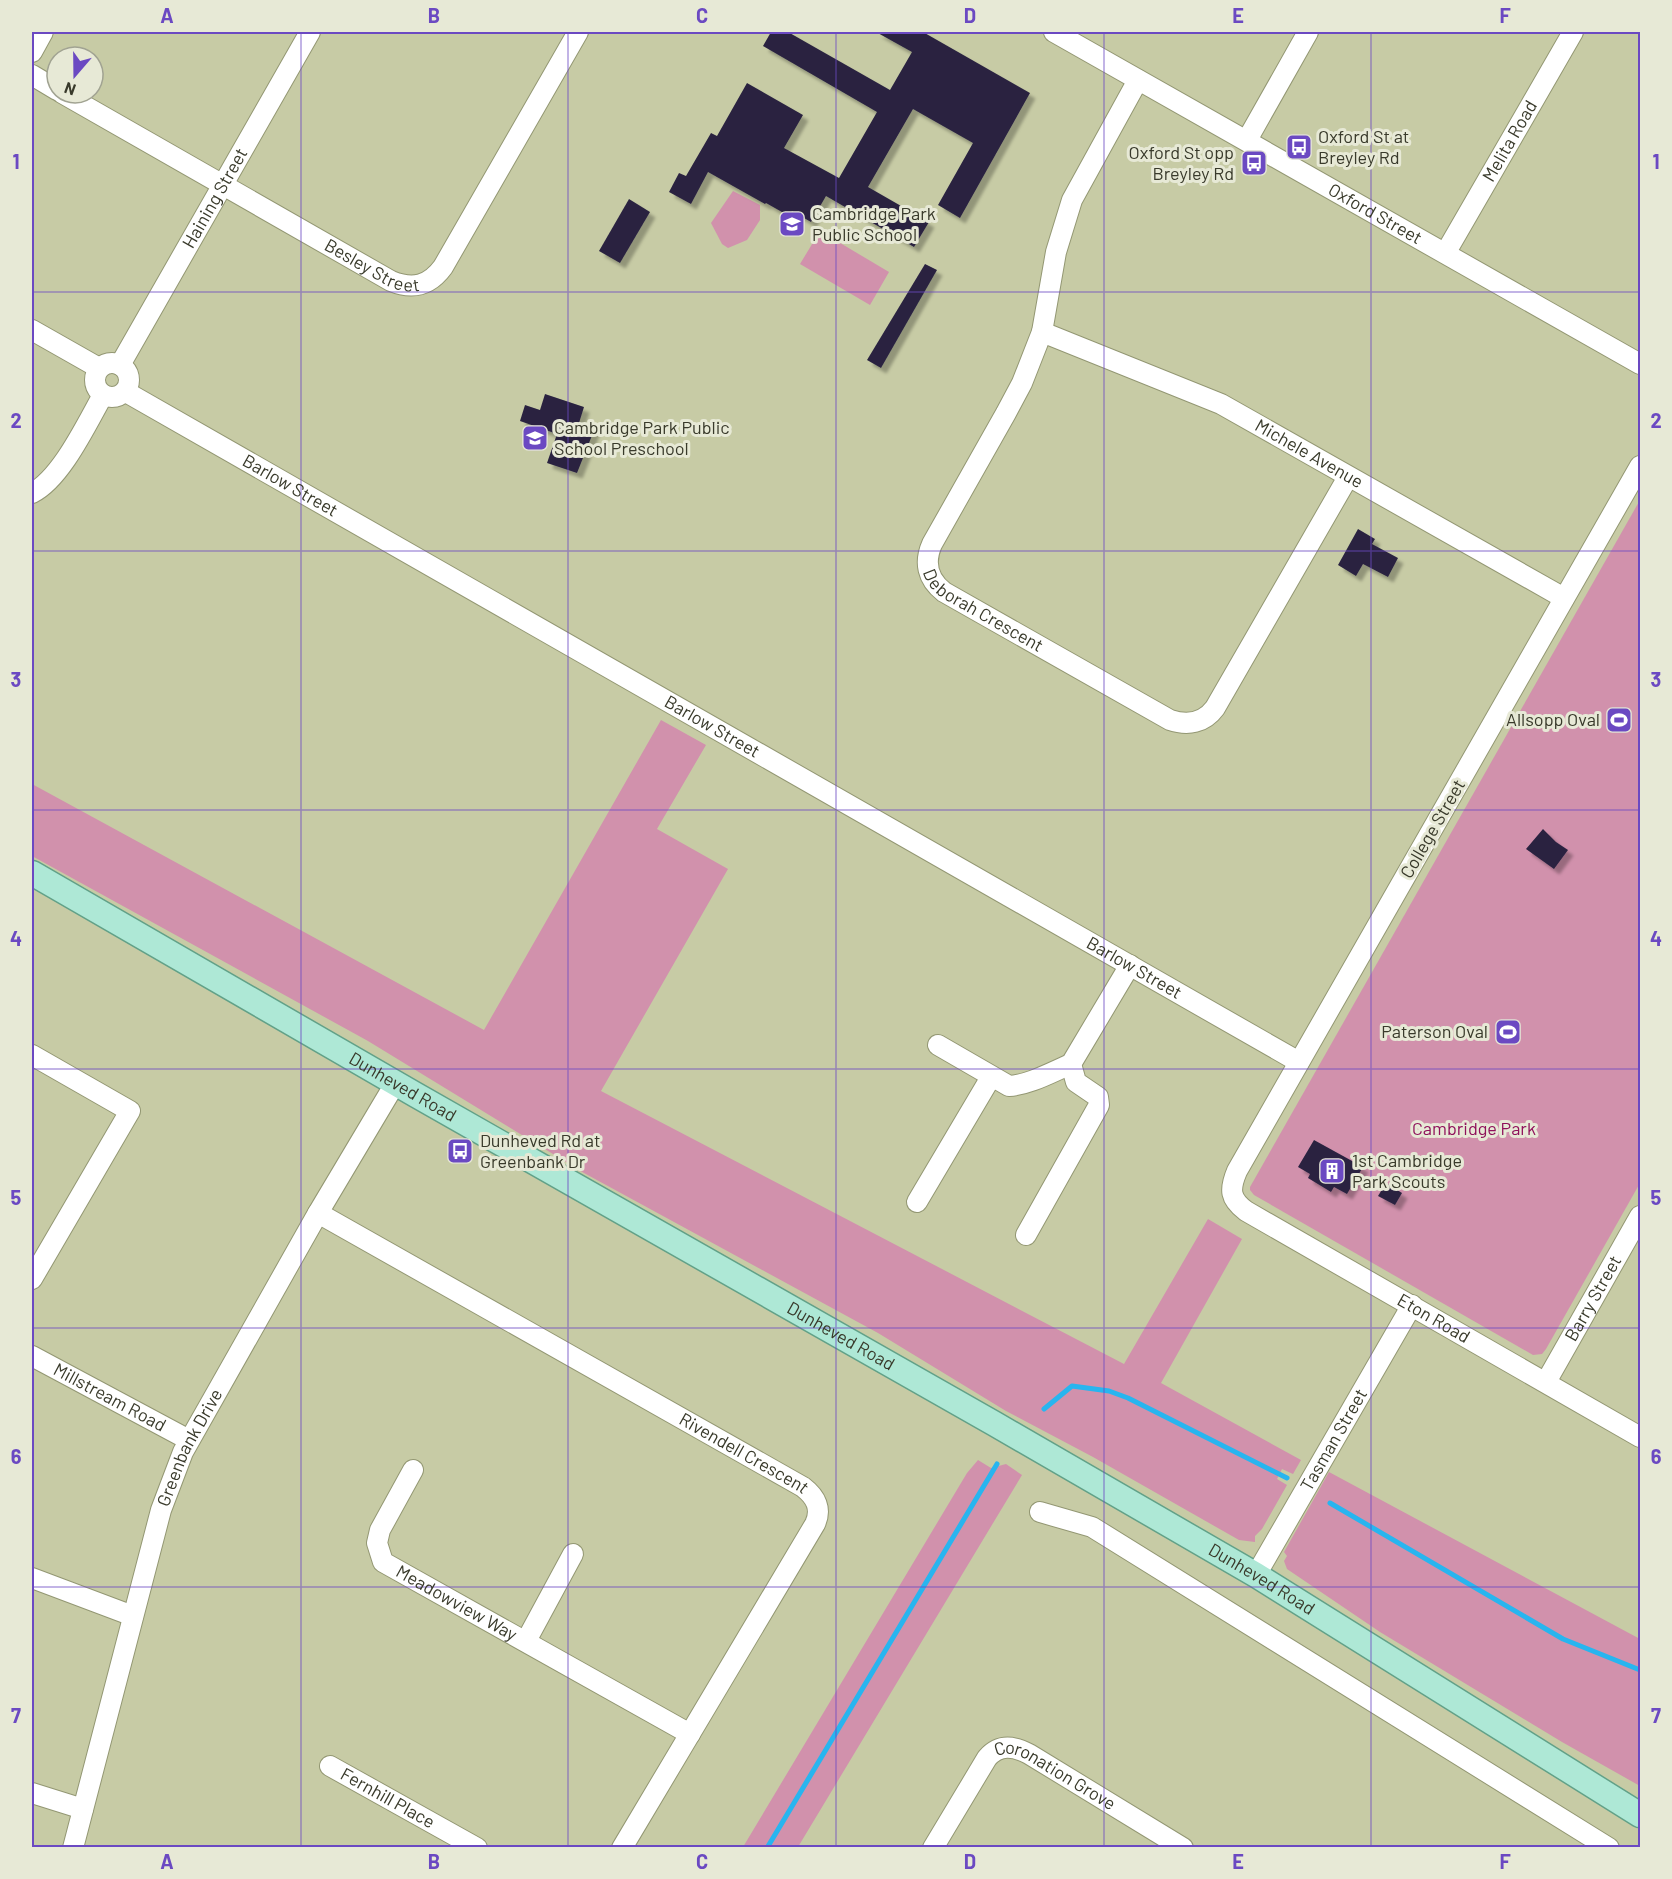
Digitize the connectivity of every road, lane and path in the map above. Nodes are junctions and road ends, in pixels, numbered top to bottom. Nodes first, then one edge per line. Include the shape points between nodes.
1 (43, 32) edge
2 (310, 32) edge
3 (578, 32) edge
4 (1054, 32) edge
5 (1308, 32) edge
6 (1573, 32) edge
7 (32, 52) edge
8 (32, 75) edge
9 (1138, 80) junction
10 (45, 83) edge
11 (83, 105) edge
12 (1247, 140) junction
13 (222, 185) junction
14 (1446, 252) junction
15 (32, 330) edge
16 (1042, 332) junction
17 (1638, 362) edge
18 (120, 364) junction
19 (99, 368) junction
20 (126, 392) junction
21 (104, 395) junction
22 (1641, 466) edge
23 (1348, 477) junction
24 (32, 493) edge
25 (1564, 598) junction
26 (32, 873) edge
27 (1130, 965) junction
28 (938, 1045) dead end
29 (32, 1055) edge
30 (1299, 1062) junction
31 (1071, 1064) junction
32 (991, 1077) junction
33 (396, 1082) junction
34 (1232, 1194) joint
35 (917, 1203) dead end
36 (318, 1213) junction
37 (1641, 1216) edge
38 (1026, 1235) dead end
39 (32, 1279) edge
40 (1412, 1305) junction
41 (32, 1356) edge
42 (1546, 1382) junction
43 (1641, 1437) edge
44 (189, 1440) junction
45 (413, 1470) dead end
46 (1040, 1512) dead end
47 (573, 1554) dead end
48 (1256, 1575) junction
49 (32, 1578) edge
50 (133, 1616) junction
51 (526, 1641) junction
52 (690, 1734) junction
53 (330, 1766) dead end
54 (32, 1793) edge
55 (83, 1809) junction
56 (1641, 1815) edge
57 (73, 1848) edge
58 (477, 1848) edge
59 (622, 1848) edge
60 (933, 1848) edge
61 (1183, 1848) edge
62 (1609, 1848) edge

1 - 7 street
2 - 13 street, Haining Street
3 - 13 street, Besley Street via 443,267 429,282 409,287 391,281
4 - 9 street, Oxford Street
5 - 12 street
6 - 14 street, Melita Road
8 - 10 street
9 - 12 street, Oxford Street
9 - 16 street, Deborah Crescent via 1072,200 1056,252
11 - 13 street, Besley Street
12 - 14 street, Oxford Street
13 - 18 street, Haining Street
14 - 17 street, Oxford Street
15 - 19 street
16 - 23 street, Michele Avenue via 1210,399
16 - 23 street, Deborah Crescent via 1022,383 932,543 927,562 930,576 944,592 1170,720 1195,722 1215,708
18 - 19 street via 109,363
18 - 20 street via 129,377
19 - 21 street via 95,383
20 - 21 street via 113,398
20 - 27 street, Barlow Street
21 - 24 street via 58,469
22 - 25 street, College Street
23 - 25 street, Michele Avenue
25 - 30 street, College Street
26 - 33 main road, Dunheved Road
27 - 30 street, Barlow Street
27 - 31 street
28 - 32 street
29 - 39 street via 130,1111
30 - 34 street, College Street via 1233,1179
31 - 32 street via 1014,1086
31 - 38 street via 1076,1082 1098,1098 1099,1105
32 - 35 street
33 - 36 street, Greenbank Drive
33 - 48 main road, Dunheved Road
34 - 40 street, Eton Road via 1246,1211
36 - 44 street, Greenbank Drive
36 - 52 street, Rivendell Crescent via 812,1495 818,1511 816,1522
37 - 42 street, Barry Street
40 - 42 street, Eton Road
40 - 48 street, Tasman Street
41 - 44 street, Millstream Road
42 - 43 street, Eton Road
44 - 50 street, Greenbank Drive via 161,1510
45 - 51 street, Meadowview Way via 380,1530 377,1543 383,1562
46 - 62 street via 1092,1527
47 - 51 street, Meadowview Way
48 - 56 main road, Dunheved Road
49 - 50 street
50 - 55 street, Greenbank Drive
51 - 52 street, Meadowview Way
52 - 59 street, Rivendell Crescent
53 - 58 street, Fernhill Place
54 - 55 street
55 - 57 street, Greenbank Drive
60 - 61 street, Coronation Grove via 987,1758 1007,1747 1029,1754

